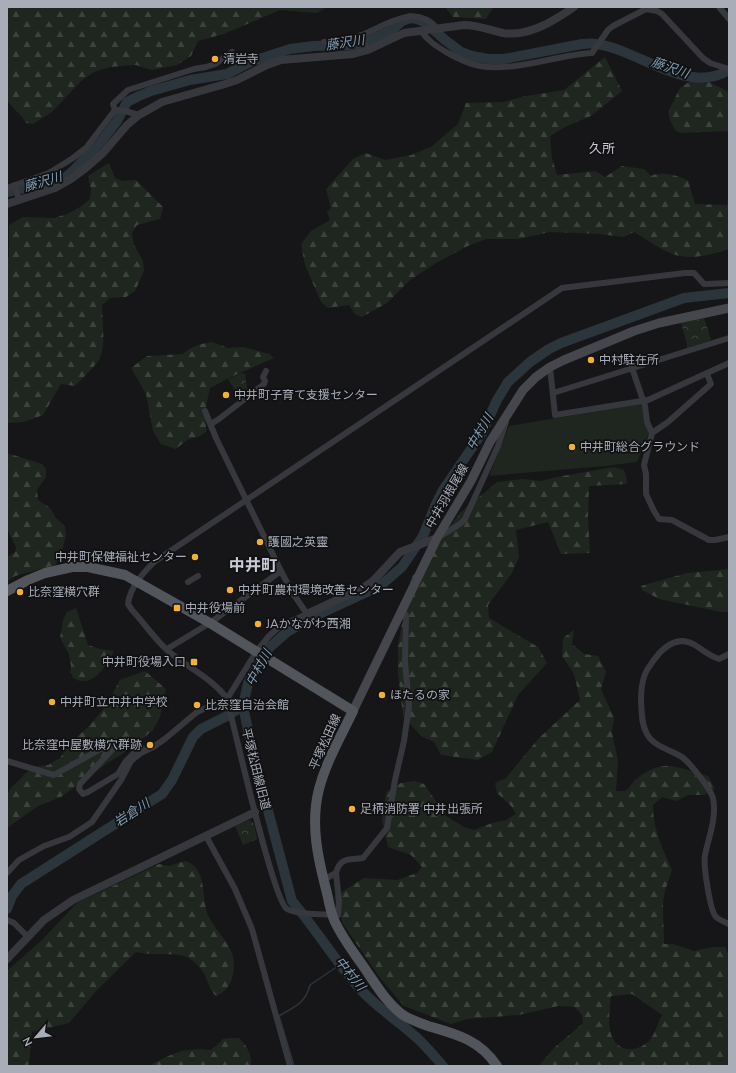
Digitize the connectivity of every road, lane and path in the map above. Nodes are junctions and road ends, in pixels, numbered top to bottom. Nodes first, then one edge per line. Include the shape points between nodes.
1 (574, 7) edge
2 (719, 7) edge
3 (645, 8) edge
4 (729, 19) edge
5 (437, 28) junction
6 (419, 31) junction
7 (361, 36) junction
8 (324, 42) dead end
9 (367, 48) junction
10 (232, 52) dead end
11 (729, 69) edge
12 (116, 110) junction
13 (139, 115) junction
14 (15, 185) junction
15 (7, 188) edge
16 (19, 200) junction
17 (7, 204) edge
18 (729, 283) edge
19 (729, 308) edge
20 (729, 338) edge
21 (729, 362) edge
22 (550, 367) junction
23 (632, 368) junction
24 (266, 371) dead end
25 (707, 374) junction
26 (553, 394) junction
27 (643, 401) junction
28 (205, 411) dead end
29 (509, 411) junction
30 (211, 424) junction
31 (652, 433) junction
32 (498, 446) junction
33 (483, 456) junction
34 (246, 499) junction
35 (729, 537) edge
36 (433, 540) junction
37 (281, 571) junction
38 (198, 576) dead end
39 (137, 581) junction
40 (188, 582) dead end
41 (7, 591) edge
42 (402, 610) junction
43 (307, 614) junction
44 (210, 623) junction
45 (166, 649) junction
46 (258, 652) junction
47 (729, 654) edge
48 (227, 699) junction
49 (353, 711) junction
50 (146, 750) junction
51 (7, 761) edge
52 (255, 812) junction
53 (206, 836) junction
54 (7, 873) edge
55 (336, 873) junction
56 (323, 880) junction
57 (333, 915) junction
58 (7, 920) edge
59 (729, 924) edge
60 (27, 936) junction
61 (7, 959) edge
62 (290, 1066) edge
63 (497, 1066) edge

1 - 5 street via 535,29 522,33 504,33 472,25
2 - 4 street
3 - 6 street via 608,30 592,52 504,67 480,66 459,59 428,40
3 - 11 street via 662,14 703,58
5 - 6 street
5 - 7 street via 428,20 411,14 401,16
6 - 9 street via 404,33
7 - 8 street
7 - 9 street
9 - 13 street via 353,54 281,60 267,64 225,84 162,102
10 - 12 street via 215,64 128,90 113,104
12 - 13 street
12 - 14 street via 86,148 73,158 49,173
13 - 16 street via 103,153 71,180
14 - 15 street
14 - 16 street
16 - 17 street
18 - 34 street via 704,284 694,273 685,273 562,288
19 - 22 main road, 中井羽根尾線 via 659,323
20 - 23 street
21 - 25 street
22 - 26 street
22 - 29 main road, 中井羽根尾線 via 536,377
23 - 26 street
23 - 27 street
24 - 30 street via 263,377 264,384
25 - 27 street
25 - 31 street via 711,384
26 - 27 street via 555,415
27 - 31 street
28 - 30 street
29 - 32 street
29 - 33 main road, 中井羽根尾線
30 - 34 street
31 - 35 street via 644,465 646,494 659,519 672,520 709,540
32 - 33 street via 487,456
32 - 36 street via 465,519
33 - 36 main road, 中井羽根尾線 via 458,506
34 - 37 street
34 - 39 street via 154,562
36 - 42 main road, 中井羽根尾線
36 - 43 street via 400,552 363,588
37 - 43 street
37 - 44 street
38 - 40 street
39 - 41 main road, 平塚松田線 via 125,575 88,567 72,567 45,573
39 - 44 main road, 平塚松田線
39 - 45 street, 平塚松田線旧道 via 128,604
42 - 49 main road, 中井羽根尾線
42 - 55 street via 406,615 404,662 409,706 387,828 363,858 344,860 338,865
43 - 46 street via 268,636
44 - 45 street
44 - 46 main road, 平塚松田線
45 - 48 street, 平塚松田線旧道 via 216,686
46 - 48 street
46 - 49 main road, 平塚松田線
47 - 59 street via 719,659 694,644 685,641 675,642 664,648 645,672 641,696 642,721 647,734 682,758 708,786 712,796 714,813 705,856 706,875 715,916
48 - 50 street via 197,712 166,738
48 - 52 street, 平塚松田線旧道
49 - 56 main road, 平塚松田線 via 326,769 315,810 317,852
50 - 51 street via 141,748 135,752 118,774 83,794 79,789 80,784 112,750 110,746 54,775
50 - 54 street via 131,761 92,822 70,836 44,846 20,860
52 - 53 street
52 - 57 street, 平塚松田線旧道 via 267,858 286,908 312,914
53 - 60 street via 73,900 44,920
53 - 62 street via 235,889 252,929
55 - 56 street
55 - 57 street via 339,909 338,915
56 - 57 main road, 平塚松田線
57 - 63 main road, 平塚松田線 via 345,939 395,1008 413,1020 456,1034 478,1045
58 - 60 street via 14,923
60 - 61 street

